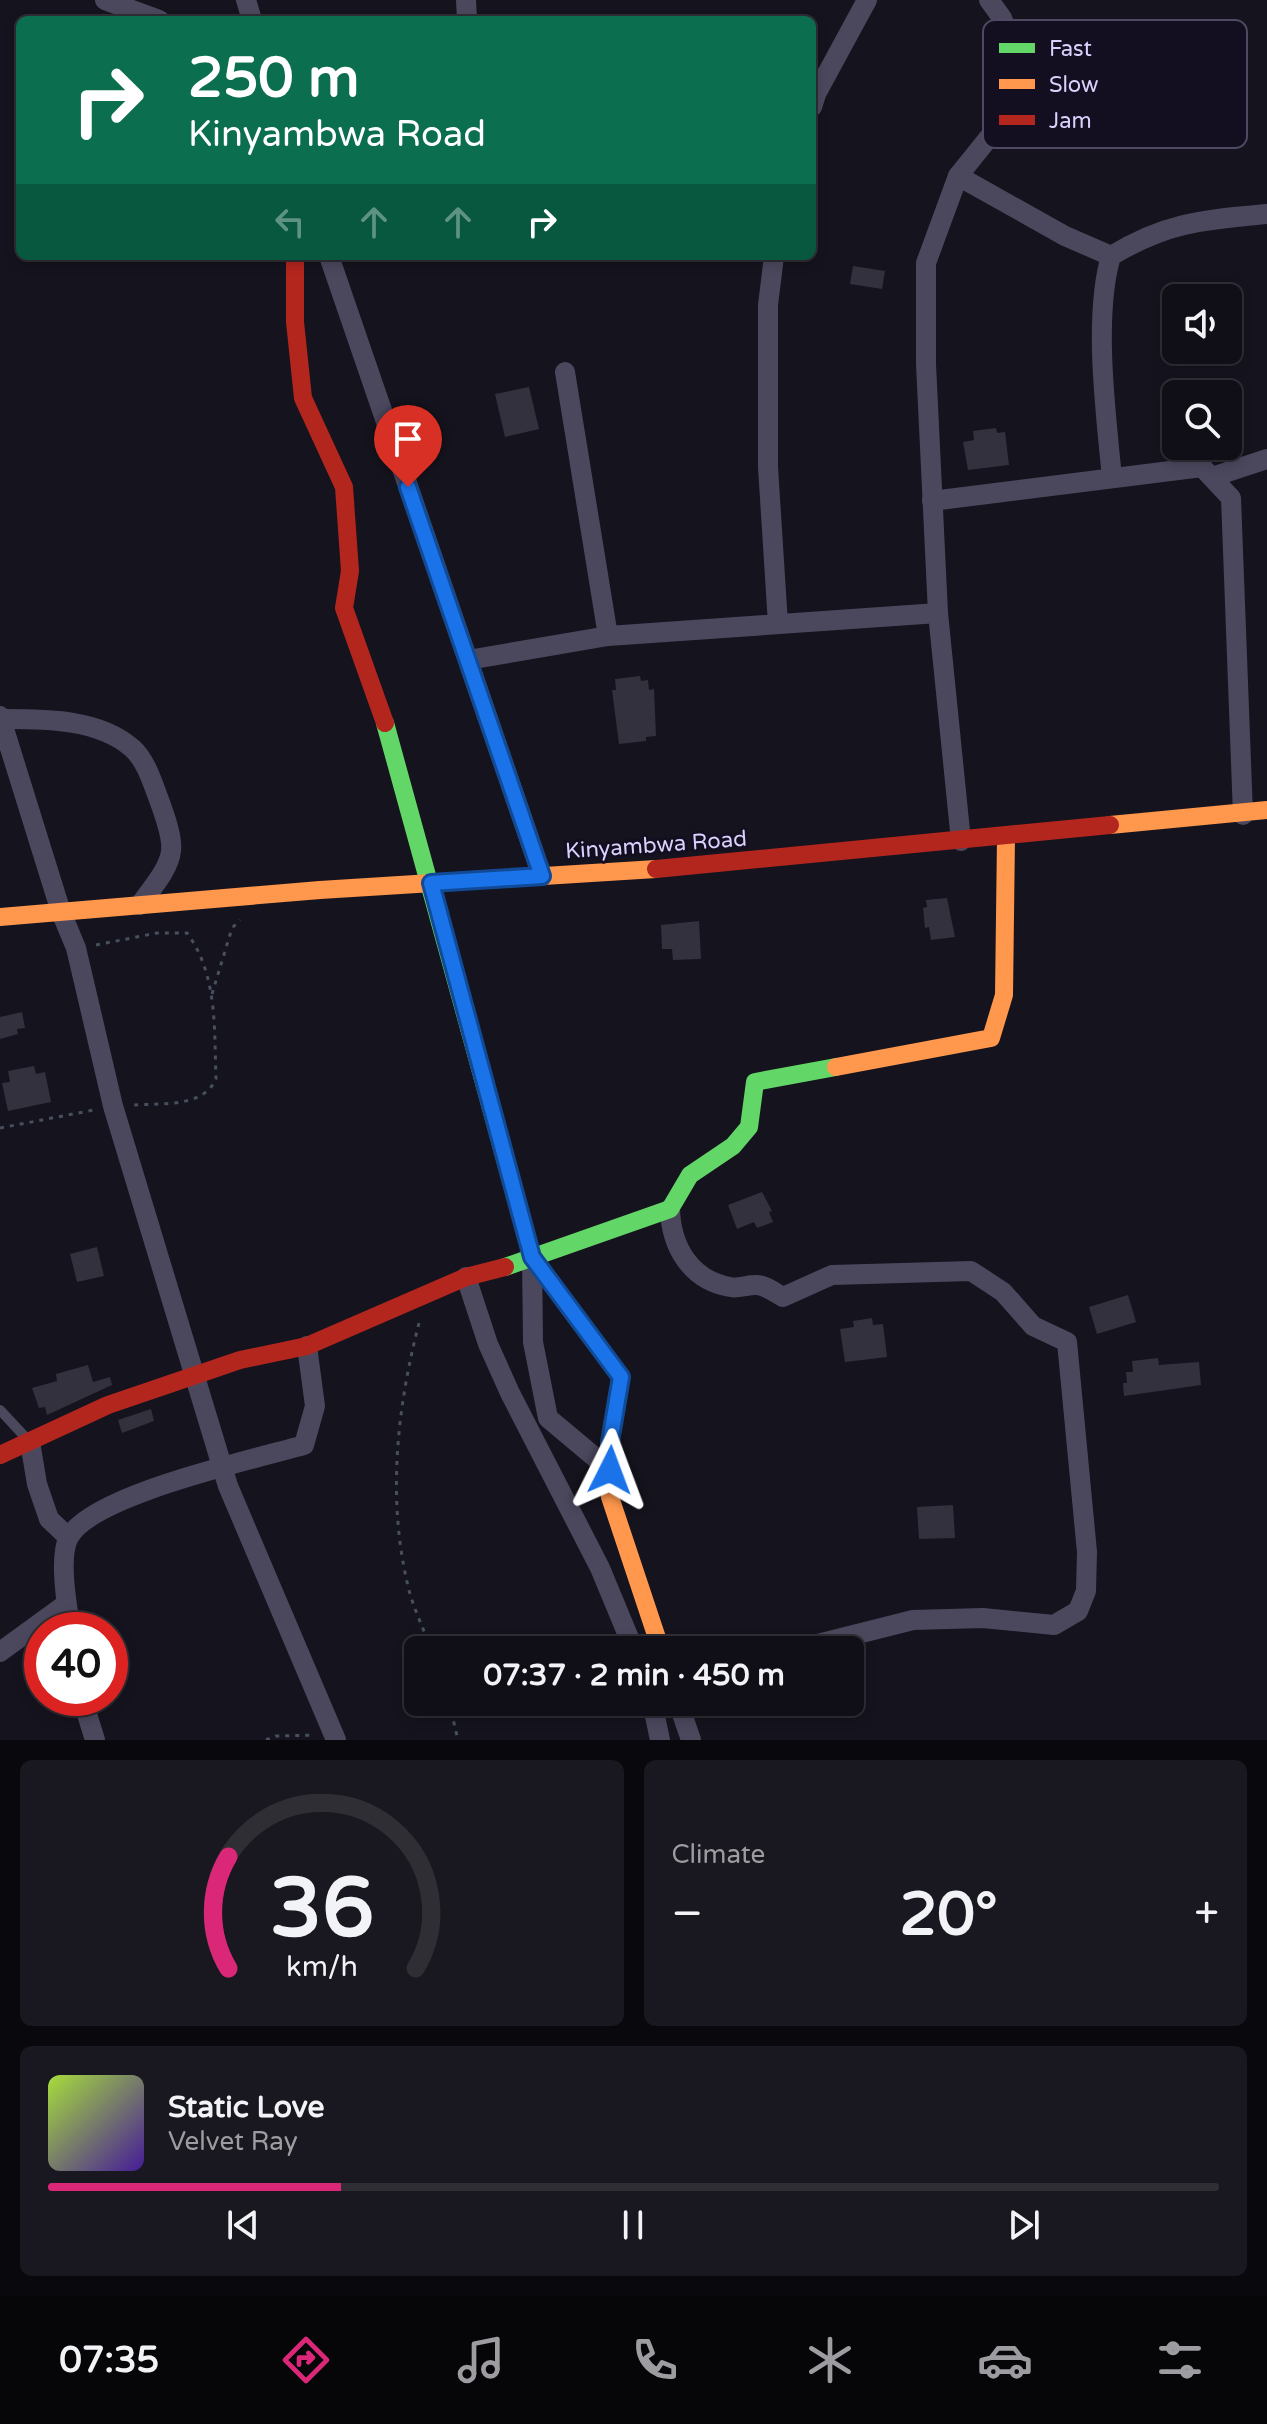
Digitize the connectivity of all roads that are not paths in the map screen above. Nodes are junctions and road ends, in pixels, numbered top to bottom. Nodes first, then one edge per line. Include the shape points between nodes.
1 (105, 0) edge
2 (867, 0) edge
3 (989, 0) edge
4 (148, 16) edge
5 (1003, 20) edge
6 (816, 93) edge
7 (983, 145) edge
8 (958, 176) junction
9 (1267, 214) edge
10 (1111, 256) junction
11 (295, 260) edge
12 (330, 260) edge
13 (774, 260) edge
14 (565, 372) dead end
15 (1267, 459) edge
16 (1212, 477) junction
17 (1112, 478) junction
18 (932, 501) junction
19 (938, 613) junction
20 (778, 624) junction
21 (608, 636) junction
22 (468, 660) junction
23 (0, 718) edge
24 (1267, 810) edge
25 (1243, 815) junction
26 (1006, 837) junction
27 (961, 841) junction
28 (542, 876) junction
29 (431, 883) junction
30 (140, 905) junction
31 (61, 912) junction
32 (0, 917) edge
33 (670, 1209) junction
34 (532, 1257) junction
35 (466, 1277) junction
36 (307, 1346) junction
37 (195, 1376) junction
38 (0, 1410) edge
39 (30, 1442) junction
40 (0, 1455) edge
41 (223, 1469) junction
42 (610, 1470) junction
43 (68, 1537) junction
44 (66, 1604) junction
45 (68, 1612) edge
46 (628, 1636) edge
47 (656, 1636) edge
48 (850, 1636) edge
49 (0, 1652) edge
50 (88, 1716) edge
51 (655, 1716) edge
52 (683, 1716) edge
53 (335, 1738) edge
54 (95, 1740) edge
55 (660, 1740) edge
56 (691, 1740) edge

1 - 4 street
2 - 6 street
3 - 5 street
7 - 8 street
8 - 10 street
8 - 18 street via 926,263
9 - 10 street via 1197,221 1145,235
10 - 17 street via 1103,330
11 - 29 street via 303,398 344,487 350,571 344,608 394,748
12 - 22 street
13 - 20 street via 768,305 768,467
14 - 21 street
15 - 16 street
16 - 17 street via 1202,467
16 - 25 street via 1231,498
17 - 18 street
18 - 19 street
19 - 20 street
19 - 27 street
20 - 21 street
21 - 22 street
22 - 28 street
23 - 30 street via 73,723 132,748 150,776 171,851
23 - 31 street
24 - 25 street, Kinyambwa Road
25 - 26 street, Kinyambwa Road
26 - 27 street, Kinyambwa Road
26 - 33 street via 1004,995 991,1038 755,1082 749,1127 733,1146 690,1175
27 - 28 street, Kinyambwa Road
28 - 29 street, Kinyambwa Road
29 - 30 street, Kinyambwa Road
29 - 34 street
30 - 31 street, Kinyambwa Road
31 - 32 street, Kinyambwa Road
31 - 37 street via 76,948 113,1106
33 - 34 street
33 - 48 street via 671,1231 682,1257 695,1272 731,1288 759,1284 783,1297 832,1275 971,1271 1003,1292 1033,1326 1067,1342 1087,1552 1086,1591 1078,1611 1054,1625 983,1618 913,1620
34 - 35 street
34 - 42 street via 621,1377
34 - 42 street via 533,1342 548,1418
35 - 36 street
35 - 46 street via 510,1393 600,1568
36 - 37 street
36 - 41 street via 315,1406 304,1445
37 - 39 street via 108,1405
37 - 41 street
38 - 39 lane
39 - 40 street
39 - 43 street via 49,1519
41 - 43 street via 151,1489 96,1513
41 - 53 street
42 - 47 street via 610,1497
43 - 44 street
44 - 45 street
44 - 49 street
50 - 54 street
51 - 55 street
52 - 56 street

